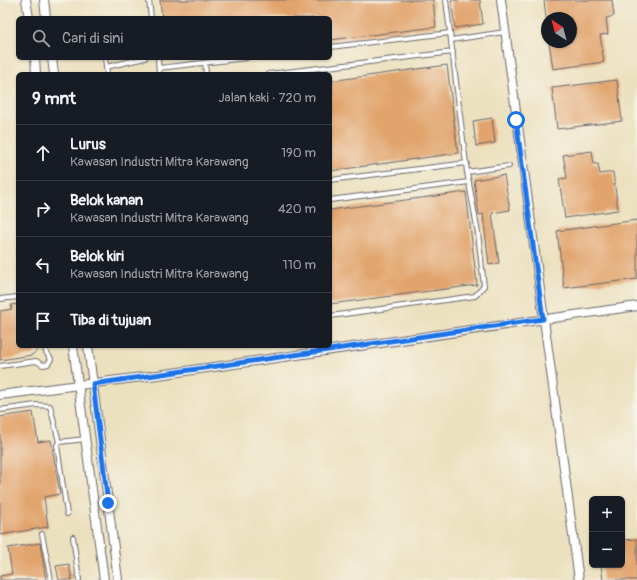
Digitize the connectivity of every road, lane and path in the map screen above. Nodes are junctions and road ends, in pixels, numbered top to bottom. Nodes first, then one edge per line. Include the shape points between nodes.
1 (26, 0) edge
2 (44, 0) edge
3 (149, 0) edge
4 (446, 0) edge
5 (500, 0) edge
6 (29, 16) edge
7 (46, 16) edge
8 (151, 16) edge
9 (505, 32) junction
10 (450, 33) junction
11 (451, 40) junction
12 (332, 47) edge
13 (453, 52) junction
14 (35, 60) edge
15 (52, 60) edge
16 (105, 60) edge
17 (126, 60) edge
18 (158, 60) edge
19 (230, 60) edge
20 (205, 63) junction
21 (106, 67) junction
22 (159, 68) junction
23 (36, 72) edge
24 (54, 72) edge
25 (107, 72) edge
26 (159, 72) edge
27 (206, 72) edge
28 (286, 72) edge
29 (467, 163) junction
30 (509, 166) dead end
31 (467, 172) junction
32 (332, 180) edge
33 (469, 182) junction
34 (332, 200) edge
35 (16, 297) edge
36 (0, 299) edge
37 (637, 306) edge
38 (332, 316) edge
39 (543, 319) junction
40 (45, 348) edge
41 (73, 348) edge
42 (88, 348) edge
43 (0, 366) edge
44 (93, 384) junction
45 (77, 386) junction
46 (0, 395) edge
47 (0, 410) edge
48 (86, 438) junction
49 (59, 442) junction
50 (67, 514) dead end
51 (42, 534) dead end
52 (73, 537) dead end
53 (51, 580) edge
54 (79, 580) edge
55 (104, 580) edge
56 (118, 580) edge
57 (579, 580) edge

1 - 6 street
2 - 7 street
3 - 8 lane
4 - 10 lane
5 - 9 street
9 - 11 lane
9 - 39 street
10 - 11 lane
10 - 12 lane
11 - 13 lane
13 - 28 lane
13 - 29 lane
14 - 23 street
15 - 24 street
16 - 21 lane
17 - 21 lane
18 - 22 lane
19 - 20 lane
20 - 22 lane
20 - 27 lane
21 - 25 lane
22 - 26 lane
29 - 31 lane
29 - 32 lane
30 - 31 lane
31 - 33 lane
33 - 34 lane
33 - 38 lane via 484,277 484,286 475,296
35 - 36 lane
37 - 39 street
39 - 44 street
39 - 57 street
40 - 43 lane via 51,359 48,364 43,365 36,361
41 - 45 street
42 - 44 street
44 - 45 street
44 - 56 street
45 - 46 street
45 - 48 street
47 - 49 lane via 36,405 50,406
48 - 49 lane
48 - 55 street
49 - 50 lane via 57,448
51 - 53 lane
52 - 54 lane

